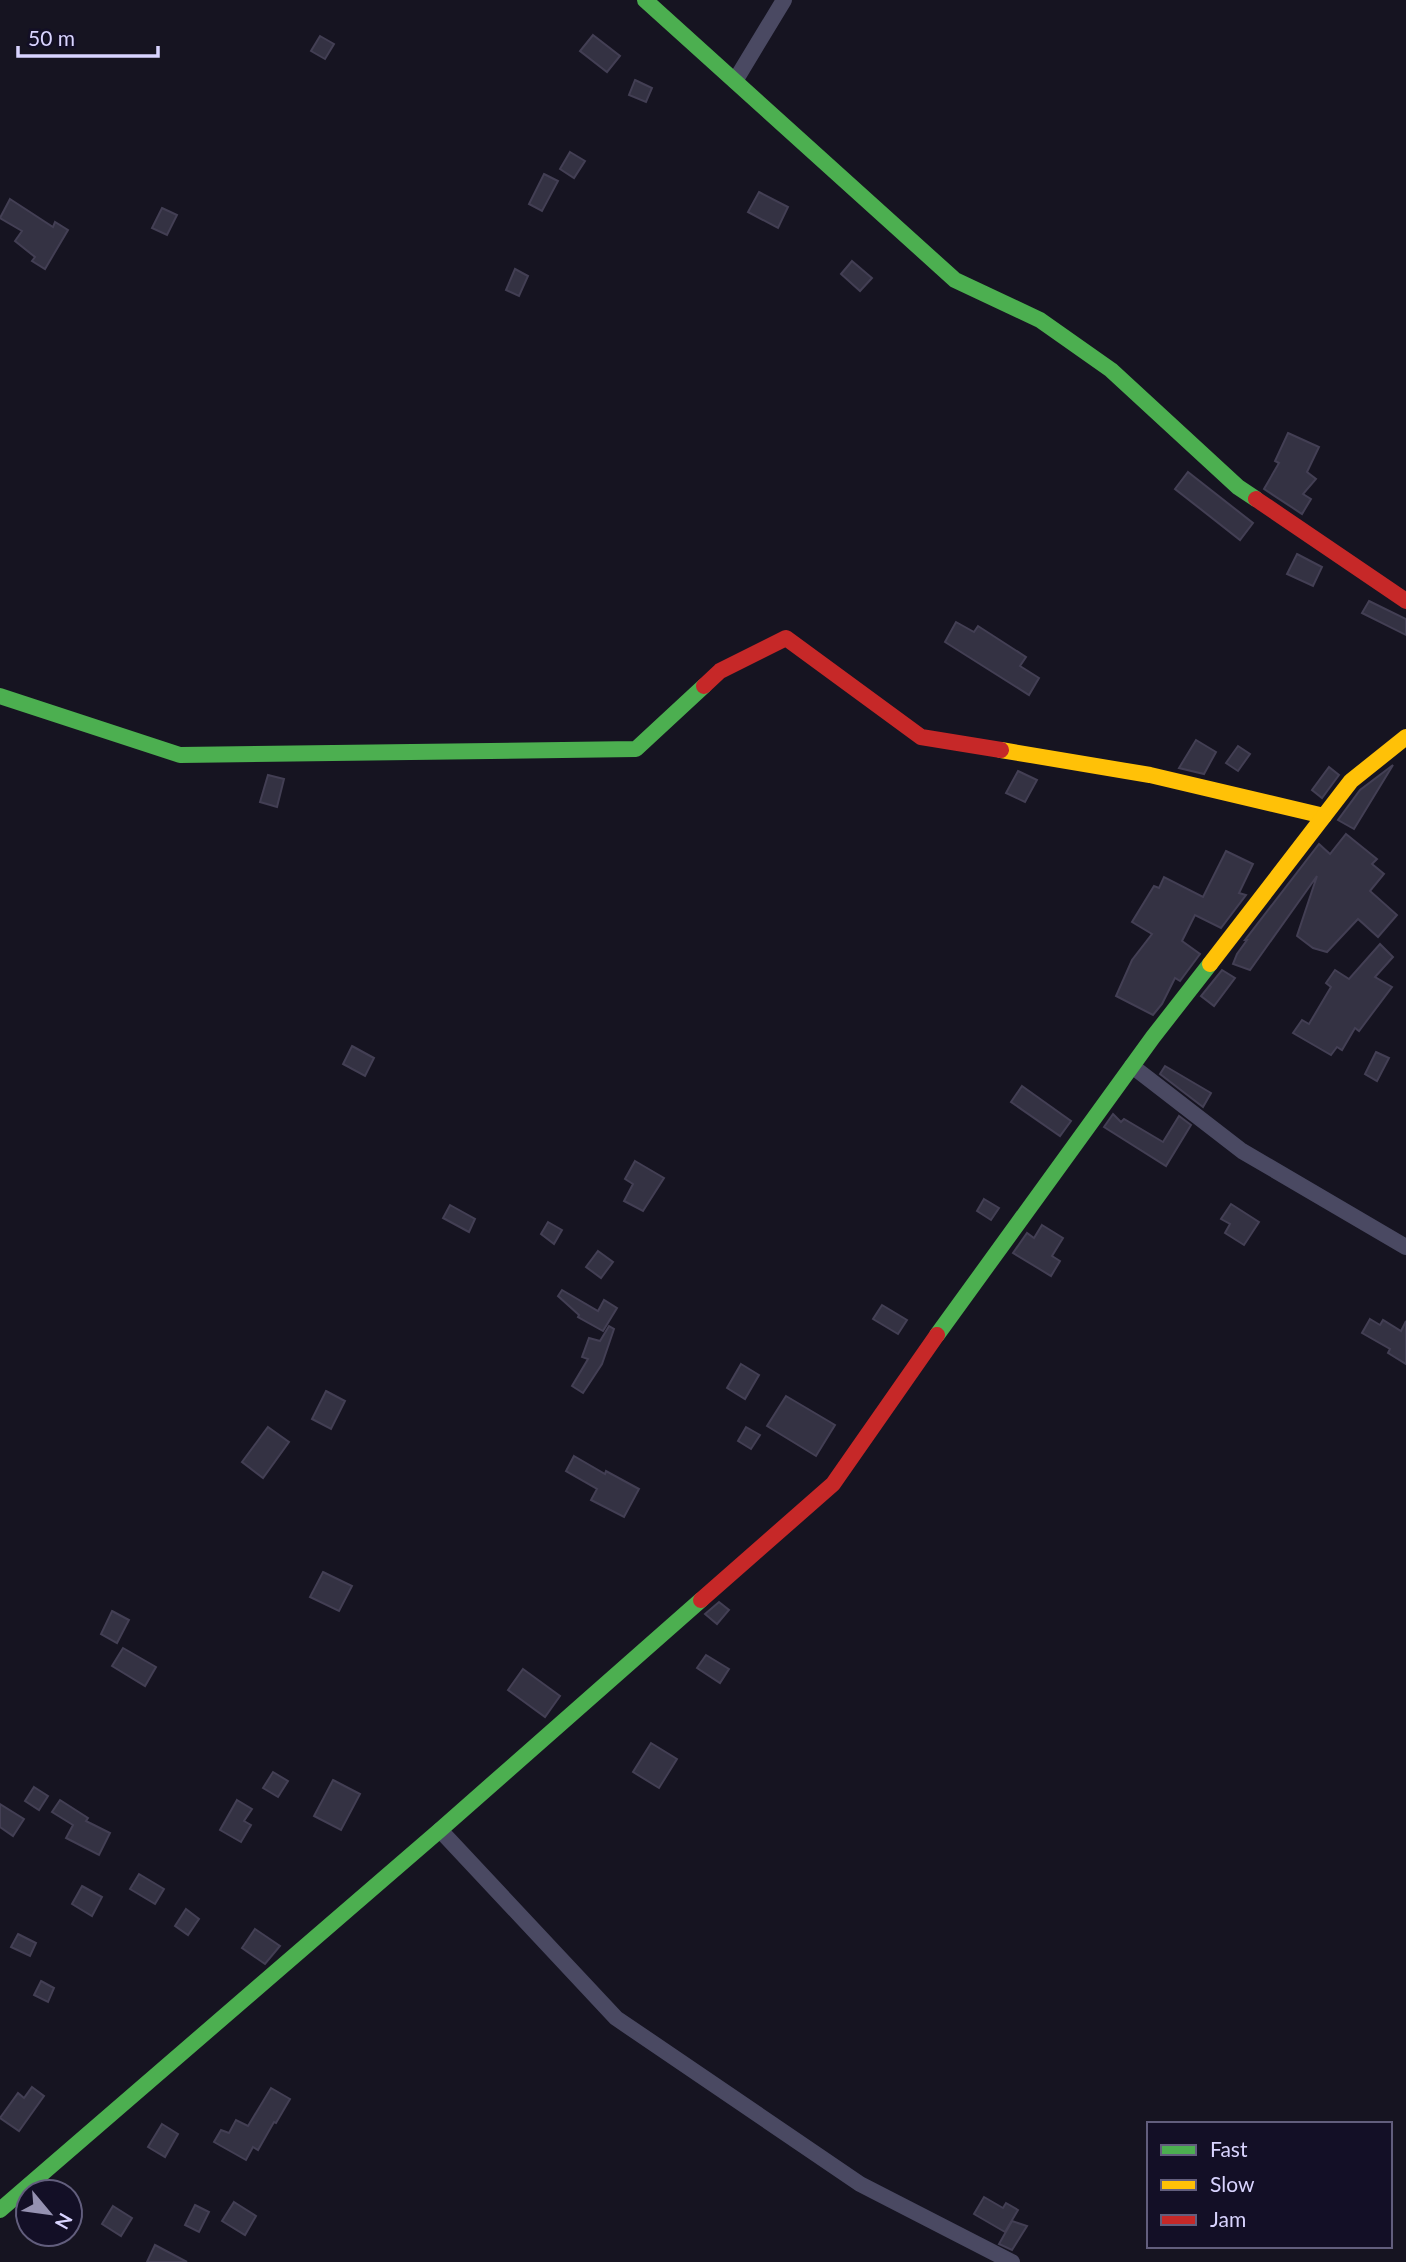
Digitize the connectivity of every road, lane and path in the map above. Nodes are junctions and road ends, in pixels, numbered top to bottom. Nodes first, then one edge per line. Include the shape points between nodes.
1 (645, 0) edge
2 (784, 0) edge
3 (735, 81) junction
4 (1406, 601) edge
5 (0, 696) edge
6 (1406, 737) edge
7 (1324, 816) junction
8 (1132, 1066) junction
9 (1406, 1247) edge
10 (440, 1830) junction
11 (0, 2210) edge
12 (1012, 2262) edge

1 - 3 street
2 - 3 street
3 - 4 street via 955,280 1040,320 1111,370 1238,486
5 - 7 street via 180,755 636,748 720,671 786,638 920,737 1150,775
6 - 7 street via 1351,781
7 - 8 street
8 - 9 street via 1242,1151
8 - 10 street via 833,1484
10 - 11 street
10 - 12 street via 616,2018 860,2184

